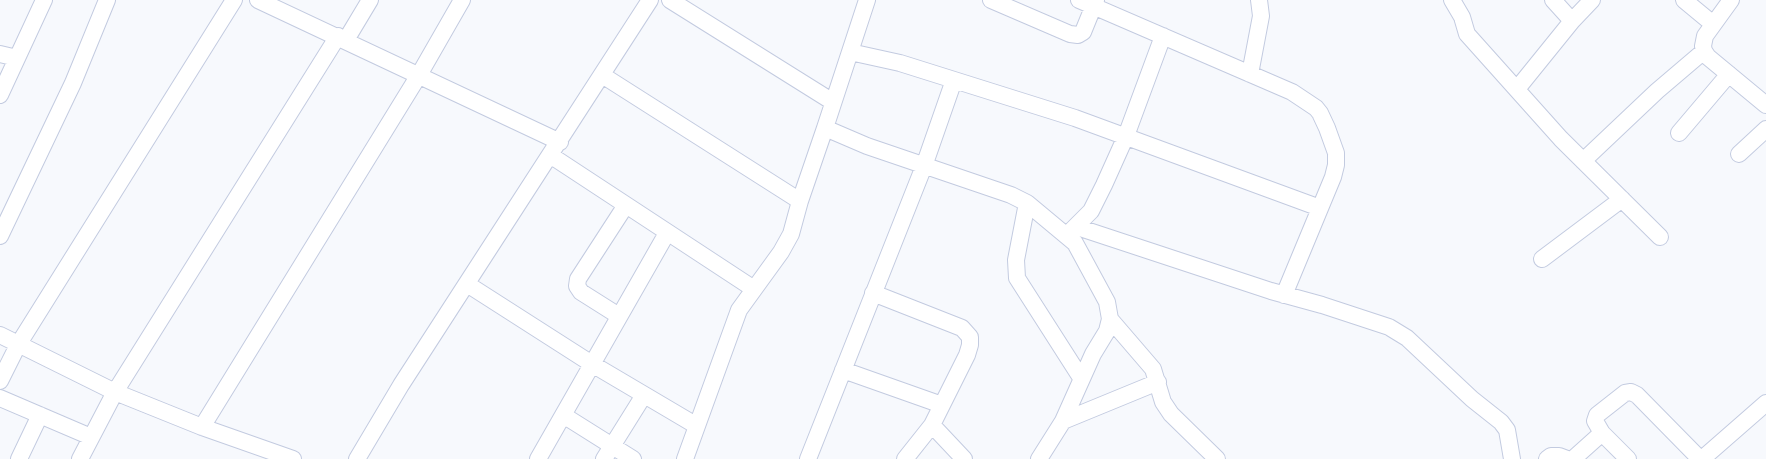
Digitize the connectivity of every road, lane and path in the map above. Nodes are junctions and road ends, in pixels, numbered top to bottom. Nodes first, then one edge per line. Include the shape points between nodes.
1 (44, 0) edge
2 (107, 0) edge
3 (234, 0) edge
4 (258, 0) edge
5 (370, 0) edge
6 (462, 0) edge
7 (650, 0) edge
8 (670, 0) edge
9 (867, 0) edge
10 (991, 0) edge
11 (1259, 0) edge
12 (1452, 0) edge
13 (1553, 0) edge
14 (1592, 0) edge
15 (1684, 0) edge
16 (1731, 0) edge
17 (1090, 2) edge
18 (1572, 21) junction
19 (1713, 24) junction
20 (1163, 36) junction
21 (342, 38) junction
22 (1704, 51) junction
23 (850, 52) junction
24 (0, 54) edge
25 (17, 58) junction
26 (1250, 74) junction
27 (1729, 74) junction
28 (419, 75) junction
29 (602, 75) junction
30 (954, 80) junction
31 (1517, 89) junction
32 (0, 95) edge
33 (833, 102) junction
34 (1766, 105) edge
35 (825, 128) junction
36 (1766, 129) edge
37 (1679, 133) dead end
38 (1126, 136) junction
39 (560, 142) junction
40 (1739, 154) dead end
41 (550, 155) junction
42 (1583, 161) junction
43 (924, 166) junction
44 (1622, 199) junction
45 (800, 201) junction
46 (1028, 203) junction
47 (626, 205) junction
48 (1320, 208) junction
49 (1072, 231) junction
50 (667, 232) junction
51 (0, 236) edge
52 (1660, 237) dead end
53 (1542, 259) dead end
54 (467, 284) junction
55 (754, 290) junction
56 (873, 293) junction
57 (1284, 295) junction
58 (619, 316) junction
59 (1110, 319) junction
60 (0, 335) edge
61 (18, 344) junction
62 (592, 364) junction
63 (843, 370) junction
64 (1081, 378) junction
65 (0, 381) edge
66 (1158, 382) junction
67 (115, 392) junction
68 (644, 395) junction
69 (0, 398) edge
70 (1766, 403) edge
71 (942, 405) junction
72 (40, 415) junction
73 (563, 415) junction
74 (1063, 421) junction
75 (932, 425) junction
76 (697, 426) junction
77 (202, 427) junction
78 (1602, 433) junction
79 (91, 437) junction
80 (608, 453) edge
81 (19, 459) edge
82 (80, 459) edge
83 (294, 459) edge
84 (356, 459) edge
85 (538, 459) edge
86 (633, 459) edge
87 (685, 459) edge
88 (808, 459) edge
89 (905, 459) edge
90 (964, 459) edge
91 (1039, 459) edge
92 (1218, 459) edge
93 (1512, 459) edge
94 (1547, 459) edge
95 (1567, 459) edge
96 (1573, 459) edge
97 (1628, 459) edge
98 (1701, 459) edge

1 - 25 street
2 - 51 street via 73,83
3 - 61 street
4 - 21 street
5 - 21 street
6 - 28 street
7 - 29 street
8 - 33 street
9 - 23 street
10 - 17 street via 1074,35 1083,32
11 - 26 street via 1261,16
12 - 31 street via 1467,34
13 - 18 street
14 - 18 street
15 - 19 street
16 - 19 street
17 - 20 street
18 - 31 street
19 - 22 street via 1705,36
20 - 26 street
20 - 38 street
21 - 28 street
21 - 67 street
22 - 27 street
22 - 42 street
23 - 30 street
23 - 33 street
24 - 25 street
25 - 32 street
26 - 48 street via 1292,92 1320,114 1336,153 1333,178
27 - 34 street
27 - 37 street
28 - 39 street
28 - 77 street
29 - 39 street
29 - 45 street
30 - 38 street
30 - 43 street
31 - 42 street
33 - 35 street
35 - 43 street
35 - 45 street
36 - 40 street
38 - 48 street
38 - 49 street via 1091,211
39 - 41 street
41 - 47 street
41 - 54 street
42 - 44 street
43 - 46 street
43 - 56 street
44 - 52 street
44 - 53 street
45 - 55 street via 782,252
46 - 49 street
46 - 64 street via 1016,260 1017,278
47 - 50 street
47 - 58 street via 578,279 577,286 580,292
48 - 57 street
49 - 57 street
49 - 59 street via 1075,243 1107,302
50 - 55 street
50 - 58 street
54 - 62 street
54 - 84 street
55 - 76 street via 739,310
56 - 63 street
56 - 71 street via 962,328 970,336 967,355
57 - 93 street via 1389,327 1406,338 1500,422 1507,430
58 - 62 street
59 - 64 street via 1107,331
59 - 66 street via 1153,370
60 - 61 street
61 - 65 street
61 - 67 street
62 - 68 street
62 - 73 street
63 - 71 street
63 - 88 street
64 - 74 street
66 - 74 street
66 - 92 street via 1171,414
67 - 77 street
67 - 79 street
68 - 76 street
68 - 80 street
69 - 72 street
70 - 98 street
71 - 75 street
72 - 79 street
72 - 81 street
73 - 80 street
73 - 85 street
74 - 91 street
75 - 89 street
75 - 90 street
76 - 87 street
77 - 83 street
78 - 96 street
78 - 97 street
78 - 98 street via 1595,421 1597,415 1624,393 1631,392
79 - 82 street
80 - 86 street
94 - 95 street via 1551,456

